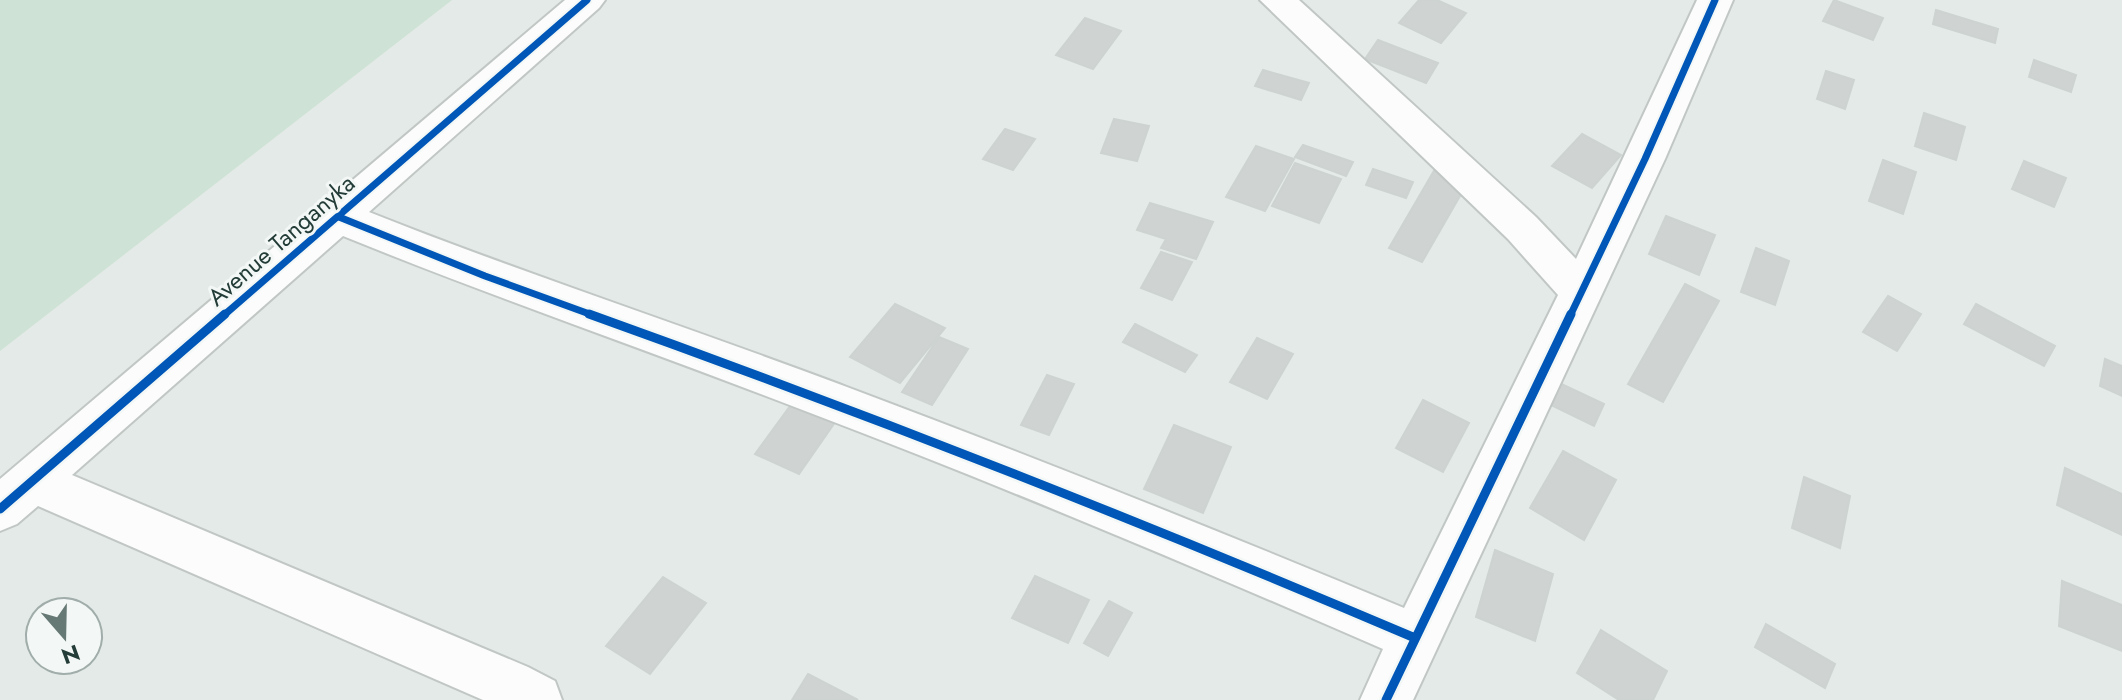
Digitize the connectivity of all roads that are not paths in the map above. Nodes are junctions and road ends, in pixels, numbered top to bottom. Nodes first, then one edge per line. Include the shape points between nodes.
1 (587, 0) edge
2 (1278, 0) edge
3 (1715, 0) edge
4 (339, 217) junction
5 (1581, 292) junction
6 (16, 495) edge
7 (1415, 638) junction
8 (536, 700) edge
9 (1386, 700) edge

1 - 4 street, Avenue Tanganyka
2 - 5 street via 1522,228
3 - 5 street
4 - 6 street, Avenue Tanganyka
4 - 7 street via 485,276 829,400
5 - 7 street
6 - 8 street via 509,685
7 - 9 street

